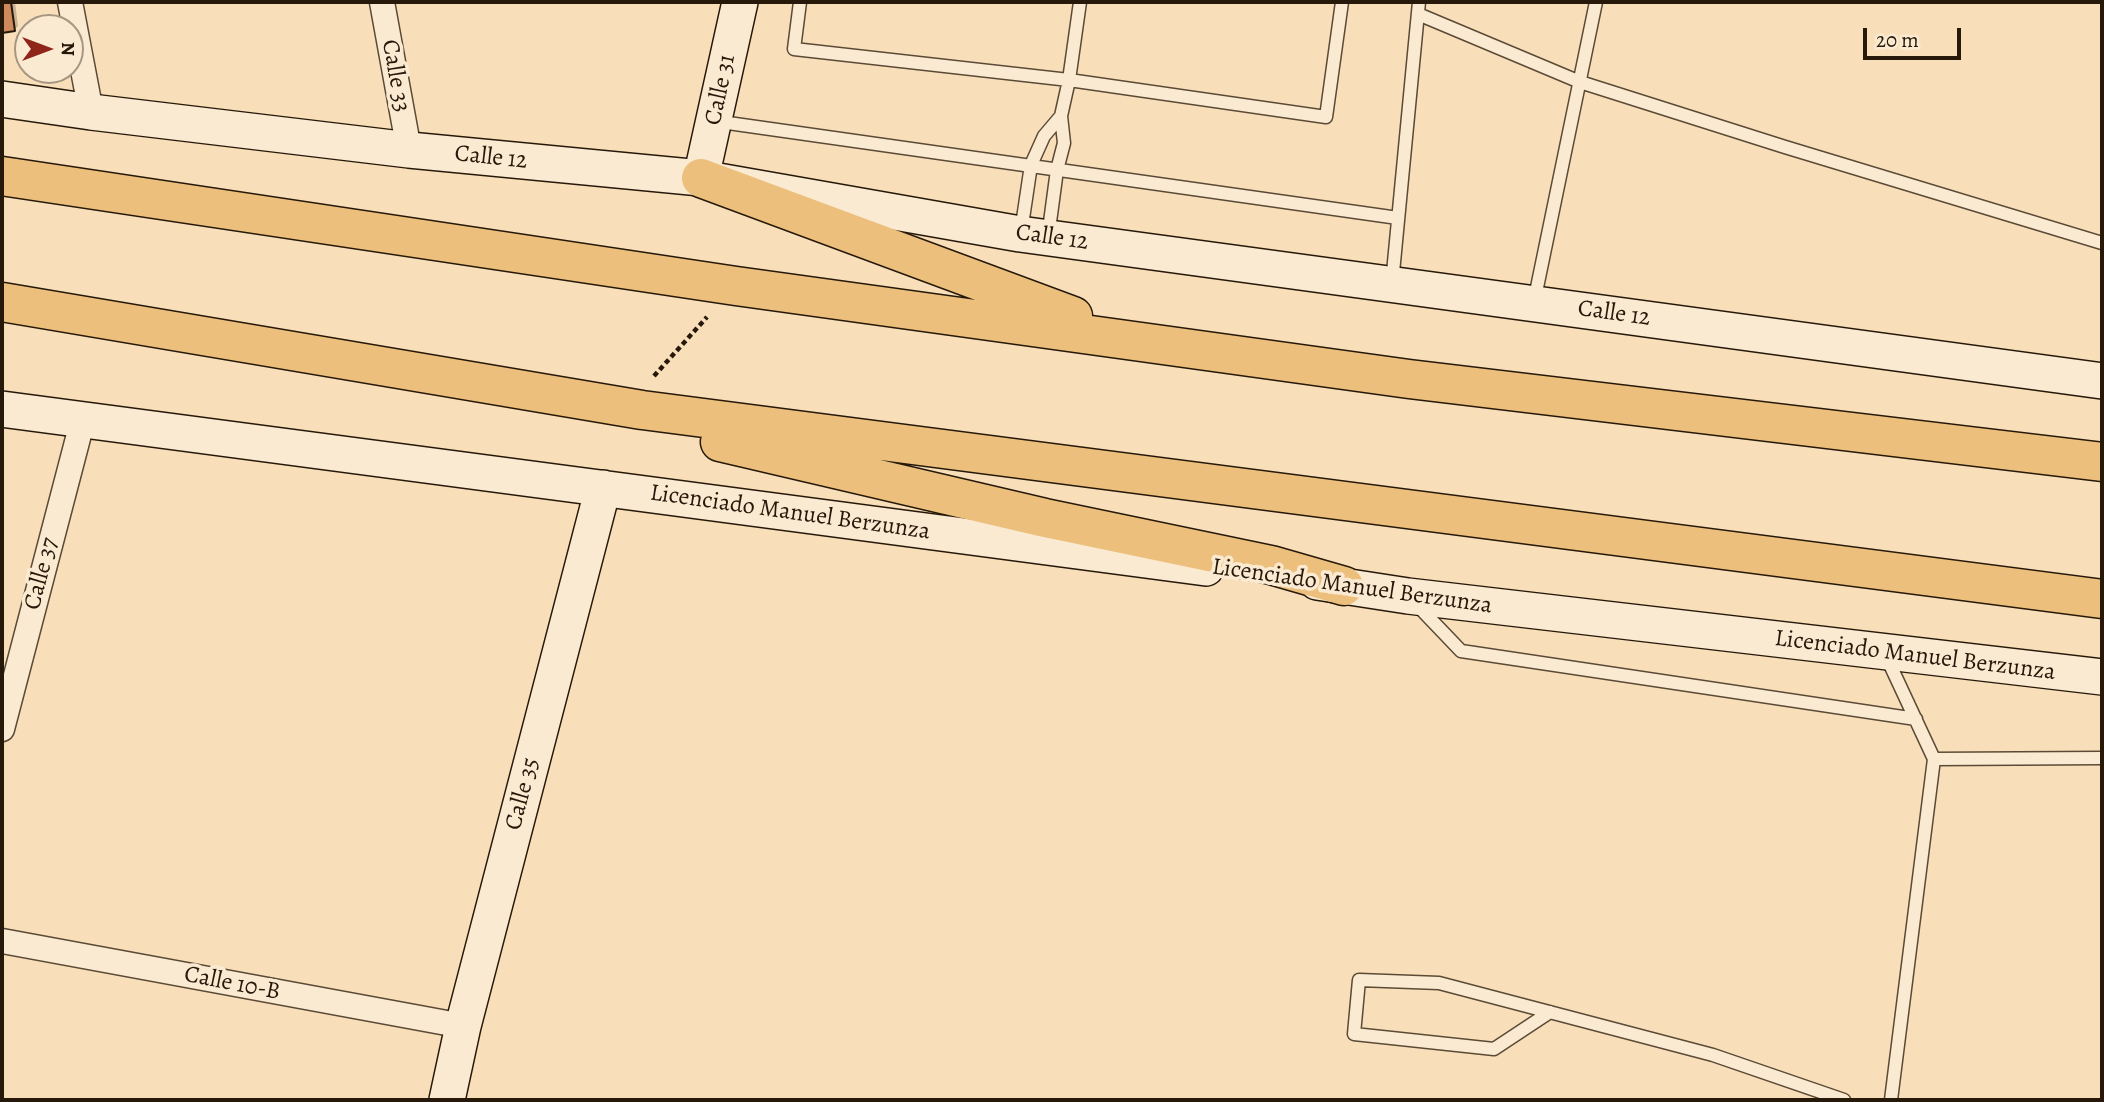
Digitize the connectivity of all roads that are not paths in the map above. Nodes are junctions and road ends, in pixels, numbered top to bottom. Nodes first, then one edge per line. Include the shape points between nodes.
1 (70, 2) edge
2 (382, 2) edge
3 (740, 2) edge
4 (800, 2) edge
5 (1080, 2) edge
6 (1342, 2) edge
7 (1595, 2) edge
8 (1419, 8) edge
9 (1069, 80) junction
10 (1580, 82) junction
11 (2, 99) edge
12 (91, 112) junction
13 (1061, 116) junction
14 (714, 121) junction
15 (409, 149) junction
16 (1031, 165) junction
17 (1057, 170) junction
18 (2, 176) edge
19 (701, 178) junction
20 (1398, 218) junction
21 (1034, 235) junction
22 (2102, 243) edge
23 (1392, 283) junction
24 (2, 302) edge
25 (1534, 303) junction
26 (1140, 341) junction
27 (2102, 381) edge
28 (634, 407) junction
29 (2, 409) edge
30 (83, 419) junction
31 (2102, 462) edge
32 (603, 488) junction
33 (1344, 586) junction
34 (1408, 596) junction
35 (2102, 599) edge
36 (1885, 653) junction
37 (2102, 677) edge
38 (1916, 719) junction
39 (2, 729) edge
40 (2102, 758) edge
41 (1934, 759) junction
42 (2, 941) edge
43 (1550, 1012) junction
44 (463, 1026) junction
45 (447, 1100) edge
46 (1844, 1100) edge
47 (1891, 1100) edge

1 - 12 street
2 - 15 street, Calle 33
3 - 14 main road, Calle 31
4 - 9 lane via 794,49
5 - 9 lane
6 - 9 lane via 1326,117
7 - 10 lane
8 - 10 lane
8 - 20 lane
9 - 13 lane
10 - 22 lane
10 - 25 lane
11 - 12 main road, Calle 12
12 - 15 main road, Calle 12
13 - 16 lane via 1044,136
13 - 17 lane via 1063,143
14 - 16 lane
14 - 19 main road, Calle 31
15 - 19 main road, Calle 12
16 - 17 lane
16 - 21 lane
17 - 20 lane
17 - 21 lane
18 - 26 highway via 736,286
19 - 21 main road, Calle 12
19 - 26 highway
20 - 23 lane
21 - 23 main road, Calle 12
23 - 25 main road, Calle 12
24 - 28 highway
25 - 27 main road, Calle 12
26 - 31 highway via 1423,381
28 - 33 highway via 693,436 1045,519 1271,565
28 - 35 highway
29 - 30 main road
30 - 32 main road
30 - 39 street, Calle 37
32 - 33 main road, Licenciado Manuel Berzunza
32 - 44 main road, Calle 35
33 - 34 main road, Licenciado Manuel Berzunza
34 - 36 main road, Licenciado Manuel Berzunza
34 - 38 lane via 1461,651
36 - 37 main road, Licenciado Manuel Berzunza
36 - 38 lane
38 - 41 lane
40 - 41 lane
41 - 47 lane
42 - 44 street, Calle 10-B
43 - 43 lane via 1439,983 1359,980 1354,1034 1494,1049
43 - 46 lane via 1713,1055
44 - 45 main road, Calle 35

